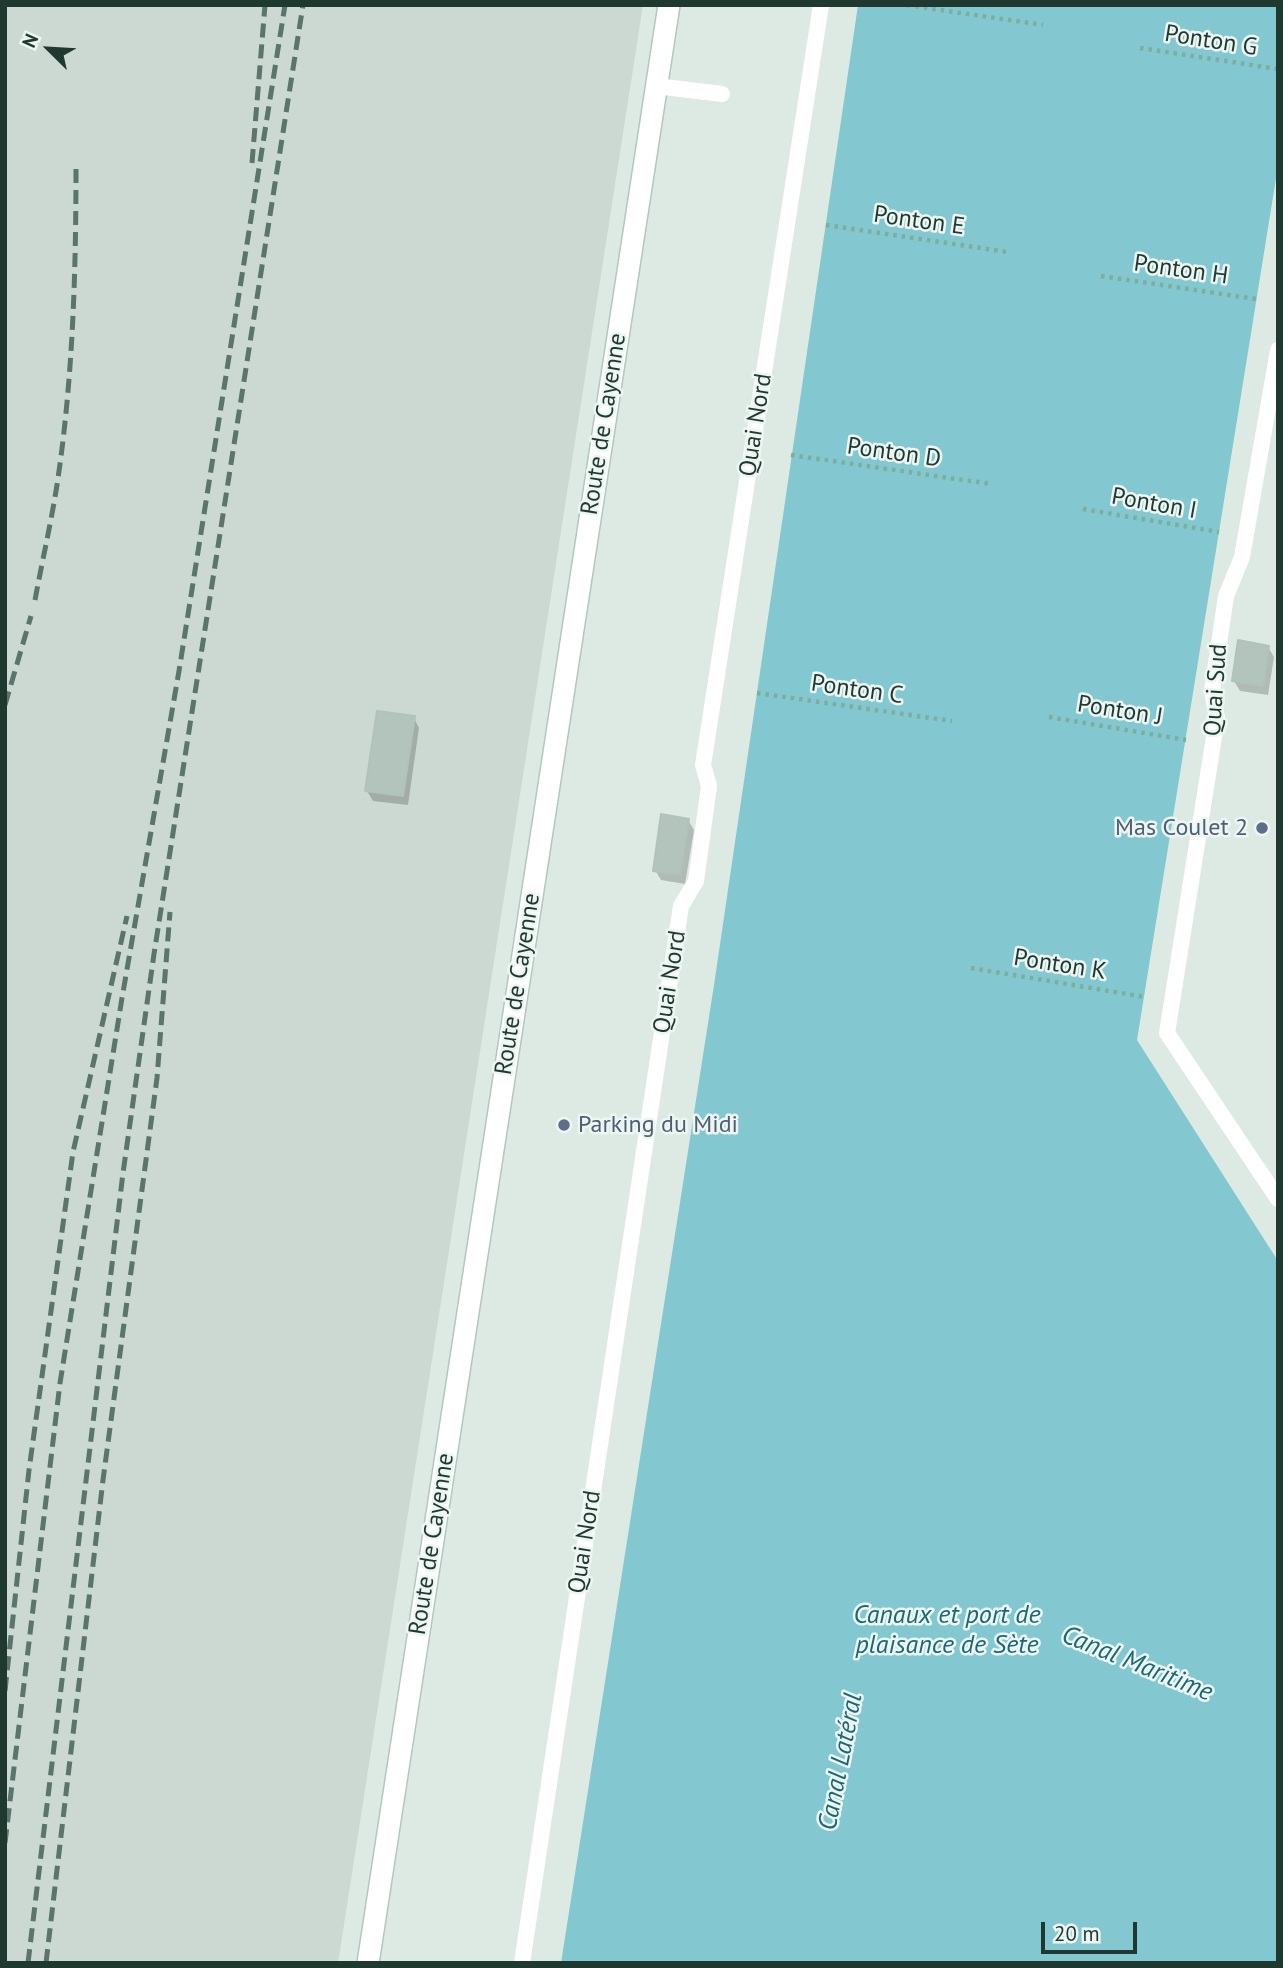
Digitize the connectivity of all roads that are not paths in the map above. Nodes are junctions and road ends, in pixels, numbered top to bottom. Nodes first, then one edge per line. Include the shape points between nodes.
1 (669, 5) edge
2 (821, 5) edge
3 (656, 86) junction
4 (722, 94) dead end
5 (1278, 350) edge
6 (1278, 1199) edge
7 (368, 1963) edge
8 (522, 1963) edge

1 - 3 street, Route de Cayenne
2 - 8 lane, Quai Nord via 703,765 709,786 696,881 681,906
3 - 4 lane
3 - 7 street, Route de Cayenne
5 - 6 lane, Quai Sud via 1242,558 1226,596 1212,691 1217,718 1167,1033

